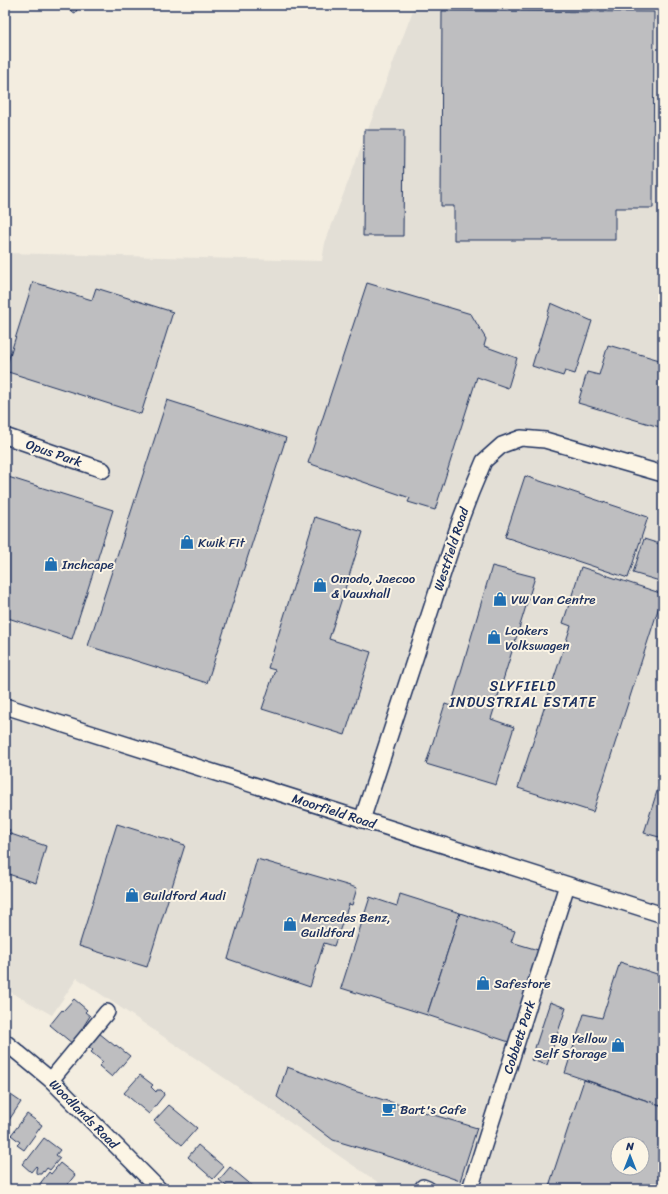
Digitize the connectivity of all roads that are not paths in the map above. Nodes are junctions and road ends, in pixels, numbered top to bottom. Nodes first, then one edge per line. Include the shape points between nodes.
1 (5, 436) edge
2 (104, 470) dead end
3 (663, 474) edge
4 (5, 706) edge
5 (362, 820) junction
6 (567, 885) junction
7 (663, 915) edge
8 (107, 1012) dead end
9 (5, 1042) edge
10 (51, 1080) junction
11 (159, 1189) edge
12 (470, 1189) edge

1 - 2 street, Opus Park
3 - 5 street, Westfield Road via 545,440 521,438 502,444 484,461 460,521
4 - 5 street, Moorfield Road
5 - 6 street, Moorfield Road
6 - 7 street, Moorfield Road
6 - 12 street, Cobbett Park
8 - 10 street
9 - 10 street, Woodlands Road
10 - 11 street, Woodlands Road

